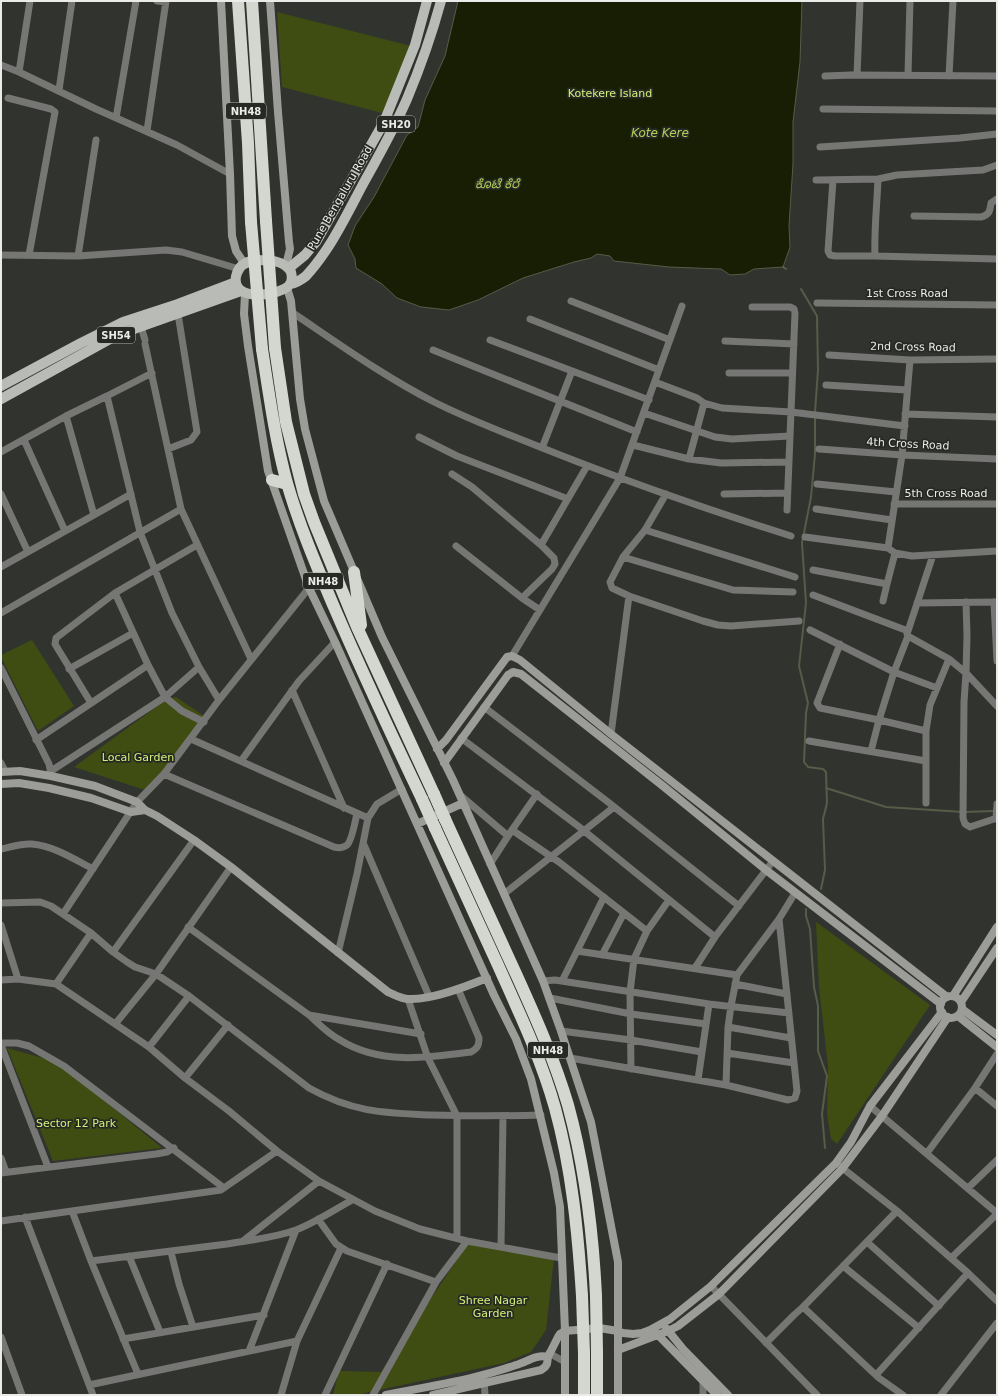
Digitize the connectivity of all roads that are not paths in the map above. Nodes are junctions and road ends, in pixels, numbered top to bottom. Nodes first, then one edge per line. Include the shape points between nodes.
1 (30, 1) edge
2 (72, 1) edge
3 (136, 1) edge
4 (156, 1) edge
5 (222, 1) edge
6 (238, 1) edge
7 (252, 1) edge
8 (270, 1) edge
9 (427, 1) edge
10 (441, 1) edge
11 (860, 1) edge
12 (910, 1) edge
13 (953, 1) edge
14 (166, 2) edge
15 (1, 65) edge
16 (19, 72) junction
17 (857, 75) junction
18 (908, 75) junction
19 (826, 76) dead end
20 (949, 76) junction
21 (997, 76) edge
22 (59, 90) junction
23 (8, 98) dead end
24 (823, 108) dead end
25 (997, 111) edge
26 (116, 118) junction
27 (147, 132) junction
28 (997, 134) edge
29 (96, 140) dead end
30 (820, 148) dead end
31 (997, 165) edge
32 (230, 174) junction
33 (878, 179) junction
34 (816, 180) dead end
35 (833, 180) junction
36 (997, 199) edge
37 (914, 216) dead end
38 (1, 255) edge
39 (29, 255) junction
40 (78, 256) junction
41 (875, 256) junction
42 (997, 259) edge
43 (241, 266) junction
44 (287, 266) junction
45 (236, 282) junction
46 (288, 286) junction
47 (243, 292) junction
48 (572, 301) dead end
49 (817, 304) dead end
50 (997, 305) edge
51 (682, 306) dead end
52 (752, 307) dead end
53 (293, 313) junction
54 (178, 314) junction
55 (530, 319) dead end
56 (139, 321) junction
57 (490, 340) dead end
58 (670, 340) junction
59 (725, 341) dead end
60 (794, 344) junction
61 (83, 347) junction
62 (433, 350) dead end
63 (829, 355) dead end
64 (997, 359) edge
65 (910, 360) junction
66 (659, 370) junction
67 (572, 371) junction
68 (152, 373) junction
69 (729, 373) dead end
70 (792, 373) junction
71 (655, 382) junction
72 (826, 385) dead end
73 (1, 386) edge
74 (907, 390) junction
75 (107, 396) junction
76 (1, 399) edge
77 (649, 400) junction
78 (560, 402) junction
79 (704, 403) junction
80 (791, 412) junction
81 (644, 413) junction
82 (906, 414) junction
83 (66, 416) junction
84 (997, 417) edge
85 (905, 426) junction
86 (697, 430) junction
87 (637, 432) junction
88 (790, 436) junction
89 (419, 437) dead end
90 (24, 440) junction
91 (632, 445) junction
92 (542, 448) junction
93 (168, 449) junction
94 (819, 449) dead end
95 (1, 452) edge
96 (902, 455) junction
97 (689, 459) junction
98 (997, 459) edge
99 (789, 462) junction
100 (587, 466) junction
101 (452, 474) dead end
102 (620, 478) junction
103 (272, 480) junction
104 (287, 484) junction
105 (817, 484) dead end
106 (896, 492) junction
107 (787, 493) junction
108 (1, 494) edge
109 (131, 494) junction
110 (666, 494) junction
111 (724, 494) dead end
112 (568, 499) junction
113 (894, 504) junction
114 (997, 504) edge
115 (181, 509) junction
116 (816, 509) dead end
117 (787, 510) dead end
118 (94, 515) junction
119 (892, 520) junction
120 (645, 530) junction
121 (65, 531) junction
122 (140, 532) junction
123 (791, 536) dead end
124 (805, 537) dead end
125 (197, 545) junction
126 (541, 545) junction
127 (456, 546) dead end
128 (888, 548) junction
129 (997, 551) edge
130 (28, 552) junction
131 (895, 553) junction
132 (933, 555) junction
133 (623, 557) junction
134 (1, 567) edge
135 (813, 570) dead end
136 (155, 571) junction
137 (354, 572) junction
138 (795, 577) dead end
139 (887, 584) junction
140 (310, 588) junction
141 (793, 592) dead end
142 (115, 593) junction
143 (813, 595) dead end
144 (629, 596) junction
145 (522, 598) junction
146 (883, 601) dead end
147 (966, 602) junction
148 (996, 602) edge
149 (917, 603) junction
150 (540, 610) junction
151 (1, 613) edge
152 (799, 621) dead end
153 (810, 630) dead end
154 (133, 633) junction
155 (908, 633) junction
156 (335, 642) junction
157 (364, 642) junction
158 (840, 644) junction
159 (512, 656) junction
160 (251, 659) junction
161 (949, 659) junction
162 (997, 661) edge
163 (148, 665) junction
164 (199, 667) junction
165 (1, 668) edge
166 (69, 669) junction
167 (894, 672) junction
168 (966, 673) junction
169 (937, 688) junction
170 (292, 690) junction
171 (165, 697) junction
172 (219, 700) junction
173 (997, 702) edge
174 (91, 703) junction
175 (997, 705) edge
176 (484, 708) junction
177 (879, 720) junction
178 (204, 722) junction
179 (926, 731) junction
180 (611, 734) junction
181 (461, 738) junction
182 (191, 739) junction
183 (36, 740) junction
184 (809, 741) dead end
185 (437, 749) junction
186 (870, 751) junction
187 (241, 761) junction
188 (926, 761) junction
189 (444, 763) junction
190 (2, 769) edge
191 (51, 774) junction
192 (164, 774) junction
193 (1, 784) edge
194 (402, 789) junction
195 (537, 794) junction
196 (461, 799) junction
197 (137, 802) junction
198 (926, 803) dead end
199 (997, 804) edge
200 (614, 807) junction
201 (344, 808) junction
202 (145, 810) junction
203 (131, 812) junction
204 (357, 814) junction
205 (368, 818) junction
206 (997, 818) edge
207 (417, 824) junction
208 (585, 831) junction
209 (510, 833) junction
210 (194, 840) junction
211 (364, 845) junction
212 (1, 849) edge
213 (552, 856) junction
214 (773, 861) junction
215 (490, 864) junction
216 (231, 867) junction
217 (93, 869) junction
218 (766, 870) junction
219 (795, 893) junction
220 (504, 894) junction
221 (816, 895) junction
222 (604, 897) junction
223 (669, 900) junction
224 (1, 902) edge
225 (809, 904) junction
226 (739, 906) junction
227 (624, 913) junction
228 (63, 914) junction
229 (779, 919) junction
230 (1, 925) edge
231 (188, 927) junction
232 (997, 927) edge
233 (647, 931) junction
234 (91, 933) junction
235 (715, 937) junction
236 (997, 948) edge
237 (577, 951) junction
238 (113, 952) junction
239 (338, 953) junction
240 (602, 954) junction
241 (634, 959) junction
242 (695, 968) junction
243 (156, 974) junction
244 (737, 975) junction
245 (487, 978) junction
246 (18, 979) junction
247 (1, 980) edge
248 (543, 981) junction
249 (562, 981) junction
250 (56, 984) junction
251 (735, 984) junction
252 (458, 990) junction
253 (630, 992) junction
254 (787, 994) junction
255 (189, 996) junction
256 (429, 996) junction
257 (950, 996) junction
258 (550, 998) junction
259 (408, 999) junction
260 (709, 1004) junction
261 (730, 1006) junction
262 (962, 1006) junction
263 (944, 1011) junction
264 (788, 1013) junction
265 (631, 1014) junction
266 (309, 1015) junction
267 (958, 1016) junction
268 (116, 1023) junction
269 (706, 1024) junction
270 (228, 1025) junction
271 (728, 1027) junction
272 (561, 1031) junction
273 (421, 1034) junction
274 (997, 1035) edge
275 (791, 1038) junction
276 (631, 1040) junction
277 (1, 1044) edge
278 (149, 1046) junction
279 (997, 1047) edge
280 (702, 1052) junction
281 (727, 1053) junction
282 (997, 1054) edge
283 (428, 1058) junction
284 (570, 1058) junction
285 (794, 1063) junction
286 (631, 1068) junction
287 (185, 1078) junction
288 (698, 1080) junction
289 (726, 1085) junction
290 (975, 1088) junction
291 (870, 1106) junction
292 (997, 1106) edge
293 (541, 1115) junction
294 (457, 1116) junction
295 (503, 1116) junction
296 (882, 1116) junction
297 (174, 1148) junction
298 (277, 1151) junction
299 (927, 1153) junction
300 (1, 1158) edge
301 (997, 1160) edge
302 (839, 1166) junction
303 (48, 1167) junction
304 (4, 1172) edge
305 (318, 1181) junction
306 (224, 1188) junction
307 (968, 1188) junction
308 (352, 1200) junction
309 (72, 1211) junction
310 (897, 1211) junction
311 (997, 1214) edge
312 (26, 1217) junction
313 (318, 1219) junction
314 (1, 1221) edge
315 (296, 1230) junction
316 (457, 1238) junction
317 (467, 1241) junction
318 (242, 1242) junction
319 (867, 1242) junction
320 (501, 1246) junction
321 (341, 1248) junction
322 (171, 1252) junction
323 (129, 1256) junction
324 (561, 1258) junction
325 (951, 1258) junction
326 (91, 1261) junction
327 (386, 1264) junction
328 (843, 1266) junction
329 (968, 1273) junction
330 (436, 1282) junction
331 (711, 1286) junction
332 (719, 1294) junction
333 (997, 1301) edge
334 (939, 1306) junction
335 (803, 1307) junction
336 (264, 1315) junction
337 (997, 1323) edge
338 (662, 1324) junction
339 (193, 1327) junction
340 (652, 1328) junction
341 (919, 1328) junction
342 (565, 1331) junction
343 (618, 1331) junction
344 (668, 1331) junction
345 (160, 1332) junction
346 (658, 1336) junction
347 (1, 1337) edge
348 (123, 1339) junction
349 (297, 1341) junction
350 (766, 1342) junction
351 (618, 1350) junction
352 (249, 1351) junction
353 (548, 1355) junction
354 (565, 1362) junction
355 (138, 1374) junction
356 (483, 1374) junction
357 (876, 1375) junction
358 (704, 1381) junction
359 (485, 1383) junction
360 (89, 1385) junction
361 (22, 1395) edge
362 (93, 1395) edge
363 (281, 1395) edge
364 (325, 1395) edge
365 (373, 1395) edge
366 (386, 1395) edge
367 (433, 1395) edge
368 (485, 1395) edge
369 (565, 1395) edge
370 (584, 1395) edge
371 (597, 1395) edge
372 (618, 1395) edge
373 (703, 1395) edge
374 (717, 1395) edge
375 (728, 1395) edge
376 (817, 1395) edge
377 (903, 1395) edge
378 (941, 1395) edge

1 - 16 street
2 - 22 street
3 - 26 street
4 - 14 street
5 - 32 street
6 - 104 highway, NH48, bridge via 251,222 262,349
7 - 157 highway, NH48, bridge via 275,348 286,422 304,494
8 - 44 street via 290,249
9 - 44 main road, Pune Bengaluru Road / SH20 via 415,45 384,122 316,242 305,255
10 - 46 main road, Pune Bengaluru Road / SH20 via 408,98 396,123 318,261 300,281
11 - 17 street
12 - 18 street
13 - 20 street
14 - 27 street
15 - 16 street
16 - 22 street
17 - 18 street
17 - 19 street
18 - 20 street
20 - 21 street
22 - 26 street
23 - 39 street via 56,112
24 - 25 street
26 - 27 street
27 - 32 street
28 - 30 street
29 - 40 street
31 - 33 street via 984,170 897,175
32 - 43 street via 233,244
33 - 35 street
33 - 41 street
34 - 35 street
35 - 41 street via 828,251 830,255
36 - 37 street via 991,203 986,216
38 - 39 street
39 - 40 street
40 - 43 street via 170,250
41 - 42 street
43 - 44 main road via 257,260 274,261
43 - 45 main road
44 - 46 main road via 291,272
45 - 47 main road
45 - 56 main road, SH54
46 - 47 main road via 267,294
46 - 53 street
47 - 54 main road, SH54
47 - 103 street via 248,346 266,461
48 - 58 street
49 - 50 street, 1st Cross Road
51 - 58 street
52 - 60 street via 794,309
53 - 92 street via 376,368 433,401 467,418
53 - 137 street via 305,429 324,501
54 - 56 main road, SH54
54 - 93 street via 198,432 191,440
55 - 66 street
56 - 61 main road, SH54 via 116,335
56 - 68 street
57 - 67 street
58 - 66 street
59 - 60 street
60 - 70 street
61 - 73 main road, SH54
61 - 76 main road, SH54
62 - 78 street
63 - 65 street, 2nd Cross Road
64 - 65 street, 2nd Cross Road
65 - 74 street
66 - 71 street
67 - 77 street
67 - 78 street
68 - 75 street
68 - 93 street
69 - 70 street
70 - 80 street
71 - 77 street
71 - 79 street
72 - 74 street
74 - 82 street
75 - 83 street
75 - 109 street
77 - 81 street
78 - 87 street
78 - 92 street
79 - 80 street via 722,408
79 - 86 street
80 - 85 street
80 - 88 street
81 - 86 street
81 - 87 street
82 - 84 street
82 - 85 street
83 - 90 street
83 - 118 street
85 - 96 street
86 - 88 street via 715,437 732,439
86 - 97 street
87 - 91 street
88 - 99 street
89 - 112 street via 456,456
90 - 95 street
90 - 121 street
91 - 97 street
91 - 102 street
92 - 100 street
93 - 115 street
94 - 96 street, 4th Cross Road
96 - 98 street, 4th Cross Road
96 - 106 street
97 - 99 street via 733,464
99 - 107 street
100 - 102 street
100 - 112 street
101 - 126 street via 472,487
102 - 110 street
102 - 150 street
103 - 104 highway
103 - 140 street
104 - 370 highway, NH48, bridge via 317,567 523,1021 555,1108 575,1204 582,1296
105 - 106 street
106 - 113 street
107 - 111 street
107 - 117 street
108 - 130 street
109 - 118 street
109 - 122 street
110 - 120 street
110 - 123 street
112 - 126 street
113 - 114 street, 5th Cross Road
113 - 119 street
115 - 122 street
115 - 125 street
116 - 119 street
118 - 121 street
119 - 128 street
120 - 133 street
120 - 138 street
121 - 130 street
122 - 136 street
122 - 151 street
124 - 128 street
125 - 136 street
125 - 160 street
126 - 145 street via 554,558 555,564
127 - 145 street
128 - 131 street
129 - 132 street
130 - 134 street
131 - 132 street via 912,556
131 - 139 street
132 - 149 street
133 - 141 street via 733,590
133 - 144 street via 610,582 612,588
135 - 139 street
136 - 142 street
136 - 164 street via 172,613
137 - 157 highway
137 - 185 street via 382,637
139 - 146 street
140 - 156 street
140 - 160 street
142 - 154 street
142 - 166 street via 56,638 55,644
143 - 155 street
144 - 152 street via 718,625
144 - 180 street
145 - 150 street
147 - 148 street
147 - 149 street
147 - 168 street
148 - 162 street
149 - 155 street
150 - 159 street
153 - 158 street
154 - 163 street
154 - 166 street
155 - 161 street
155 - 167 street
156 - 170 street
156 - 194 street
157 - 371 highway, NH48, bridge via 530,1007 552,1058 567,1104 587,1196 594,1263
158 - 167 street
158 - 177 street via 817,703 820,708
159 - 180 street
159 - 185 street via 507,658
160 - 172 street
161 - 168 street
161 - 169 street
163 - 171 street
163 - 174 street
164 - 171 street
164 - 172 street
165 - 183 street
166 - 174 street
167 - 169 street
167 - 177 street
168 - 175 street
168 - 206 street via 963,818 965,824 970,827
169 - 179 street via 930,705
170 - 187 street
170 - 201 street
171 - 178 street via 182,711
171 - 191 street
172 - 178 street
173 - 175 street
174 - 183 street
176 - 181 street
176 - 200 street
176 - 218 street via 508,675 513,672 521,674
177 - 179 street
177 - 186 street
178 - 182 street
179 - 188 street
180 - 214 street
181 - 189 street
181 - 195 street
182 - 187 street
182 - 192 street
183 - 191 street via 49,764
184 - 186 street
185 - 189 street
186 - 188 street
187 - 201 street
188 - 198 street
189 - 196 street
190 - 191 street
191 - 197 street via 95,786
192 - 197 street
192 - 204 street via 334,847 341,848 350,841
193 - 203 street via 19,783 49,788 91,798
194 - 205 street via 377,804
194 - 207 street
195 - 208 street
195 - 209 street
196 - 207 street
196 - 209 street
196 - 215 street
197 - 202 street
197 - 203 street
199 - 206 street
200 - 208 street
200 - 226 street
201 - 204 street
202 - 203 street
202 - 210 street via 167,821
203 - 217 street
204 - 205 street
205 - 211 street
207 - 245 street
208 - 213 street
208 - 223 street
209 - 213 street
209 - 215 street
210 - 216 street
210 - 238 street
211 - 239 street
211 - 256 street
212 - 217 street via 24,844 42,846 58,851
213 - 220 street
213 - 222 street
214 - 218 street
214 - 221 street
215 - 220 street
216 - 231 street
216 - 239 street
217 - 228 street
218 - 219 street
218 - 226 street
219 - 225 street
219 - 229 street
220 - 248 street
221 - 225 street
221 - 257 street
222 - 227 street
222 - 237 street
223 - 233 street
223 - 235 street
224 - 228 street via 40,902
225 - 263 street
226 - 235 street
227 - 233 street
227 - 240 street
228 - 234 street
229 - 244 street
229 - 254 street
230 - 246 street
231 - 243 street
231 - 266 street
232 - 257 street
233 - 241 street
234 - 238 street
234 - 250 street
235 - 242 street
236 - 262 street
237 - 240 street
237 - 249 street
238 - 243 street via 135,967
239 - 259 street via 388,992
240 - 241 street
241 - 242 street
241 - 253 street
242 - 244 street
243 - 255 street
243 - 268 street
244 - 251 street
245 - 252 street
245 - 293 street via 516,1039
246 - 247 street
246 - 250 street
248 - 249 street
248 - 258 street
249 - 253 street
250 - 268 street
251 - 254 street
251 - 261 street
252 - 256 street
252 - 283 street via 478,1038 477,1049
253 - 260 street
253 - 265 street
254 - 264 street
255 - 270 street
255 - 278 street
256 - 259 street
257 - 262 street via 956,997
257 - 263 street via 942,1001
258 - 265 street
258 - 272 street
259 - 273 street
260 - 261 street
260 - 269 street
261 - 264 street
261 - 271 street
262 - 267 street
262 - 274 street
263 - 267 street
263 - 291 street
263 - 296 street
264 - 275 street
265 - 269 street
265 - 276 street
266 - 273 street
266 - 283 street via 324,1030 359,1050 403,1058
267 - 279 street
268 - 278 street
269 - 280 street
270 - 287 street
270 - 294 street via 324,1096 384,1113
271 - 275 street
271 - 281 street
272 - 276 street
272 - 284 street
273 - 283 street
275 - 285 street
276 - 280 street
276 - 286 street
277 - 297 street via 17,1043 29,1046 64,1066
277 - 303 street
278 - 287 street
280 - 288 street
281 - 285 street
281 - 289 street
282 - 290 street
283 - 294 street
284 - 286 street
284 - 343 street via 591,1122 618,1262
285 - 289 street via 797,1092 792,1099
286 - 288 street
287 - 298 street
288 - 289 street
290 - 292 street
290 - 299 street
291 - 296 street
291 - 302 street
293 - 295 street
293 - 324 street via 560,1207
294 - 295 street
294 - 316 street
295 - 320 street
296 - 299 street
296 - 302 street
297 - 303 street via 156,1154
297 - 306 street
298 - 305 street
298 - 306 street
299 - 307 street
300 - 304 street
301 - 307 street
302 - 310 street
302 - 331 street
302 - 332 street
303 - 304 street
305 - 308 street
305 - 318 street
306 - 309 street via 213,1192
307 - 311 street
308 - 313 street
308 - 316 street via 420,1229
309 - 312 street
309 - 326 street
310 - 319 street
310 - 325 street
311 - 325 street
312 - 314 street
312 - 360 street
313 - 315 street
313 - 321 street
315 - 318 street
315 - 336 street
316 - 317 street
317 - 320 street
317 - 330 street
318 - 322 street
319 - 328 street
319 - 334 street
320 - 324 street
321 - 327 street
321 - 349 street
322 - 323 street
322 - 339 street
323 - 326 street
323 - 345 street
324 - 342 street
325 - 329 street
326 - 348 street
327 - 330 street
327 - 364 street
328 - 335 street
328 - 341 street
329 - 333 street
329 - 334 street
330 - 365 street
331 - 332 street
331 - 338 street
332 - 344 street
332 - 350 street
334 - 341 street
335 - 350 street
335 - 357 street
336 - 339 street
336 - 352 street
337 - 378 street
338 - 340 street
338 - 344 street
339 - 345 street
340 - 343 street via 633,1334
340 - 346 street
341 - 357 street
342 - 343 street via 599,1328
342 - 353 street via 560,1334
342 - 354 street
343 - 351 street
344 - 346 street
344 - 375 street
345 - 348 street
346 - 351 street
346 - 358 street
347 - 361 street
348 - 355 street
349 - 352 street
349 - 363 street
350 - 376 street
351 - 372 street
352 - 355 street
353 - 354 street
353 - 356 street
353 - 359 street via 547,1364 541,1370
354 - 369 street
355 - 360 street
356 - 359 street
356 - 366 street
357 - 377 street
358 - 373 street
358 - 374 street
359 - 367 street
359 - 368 street
360 - 362 street

